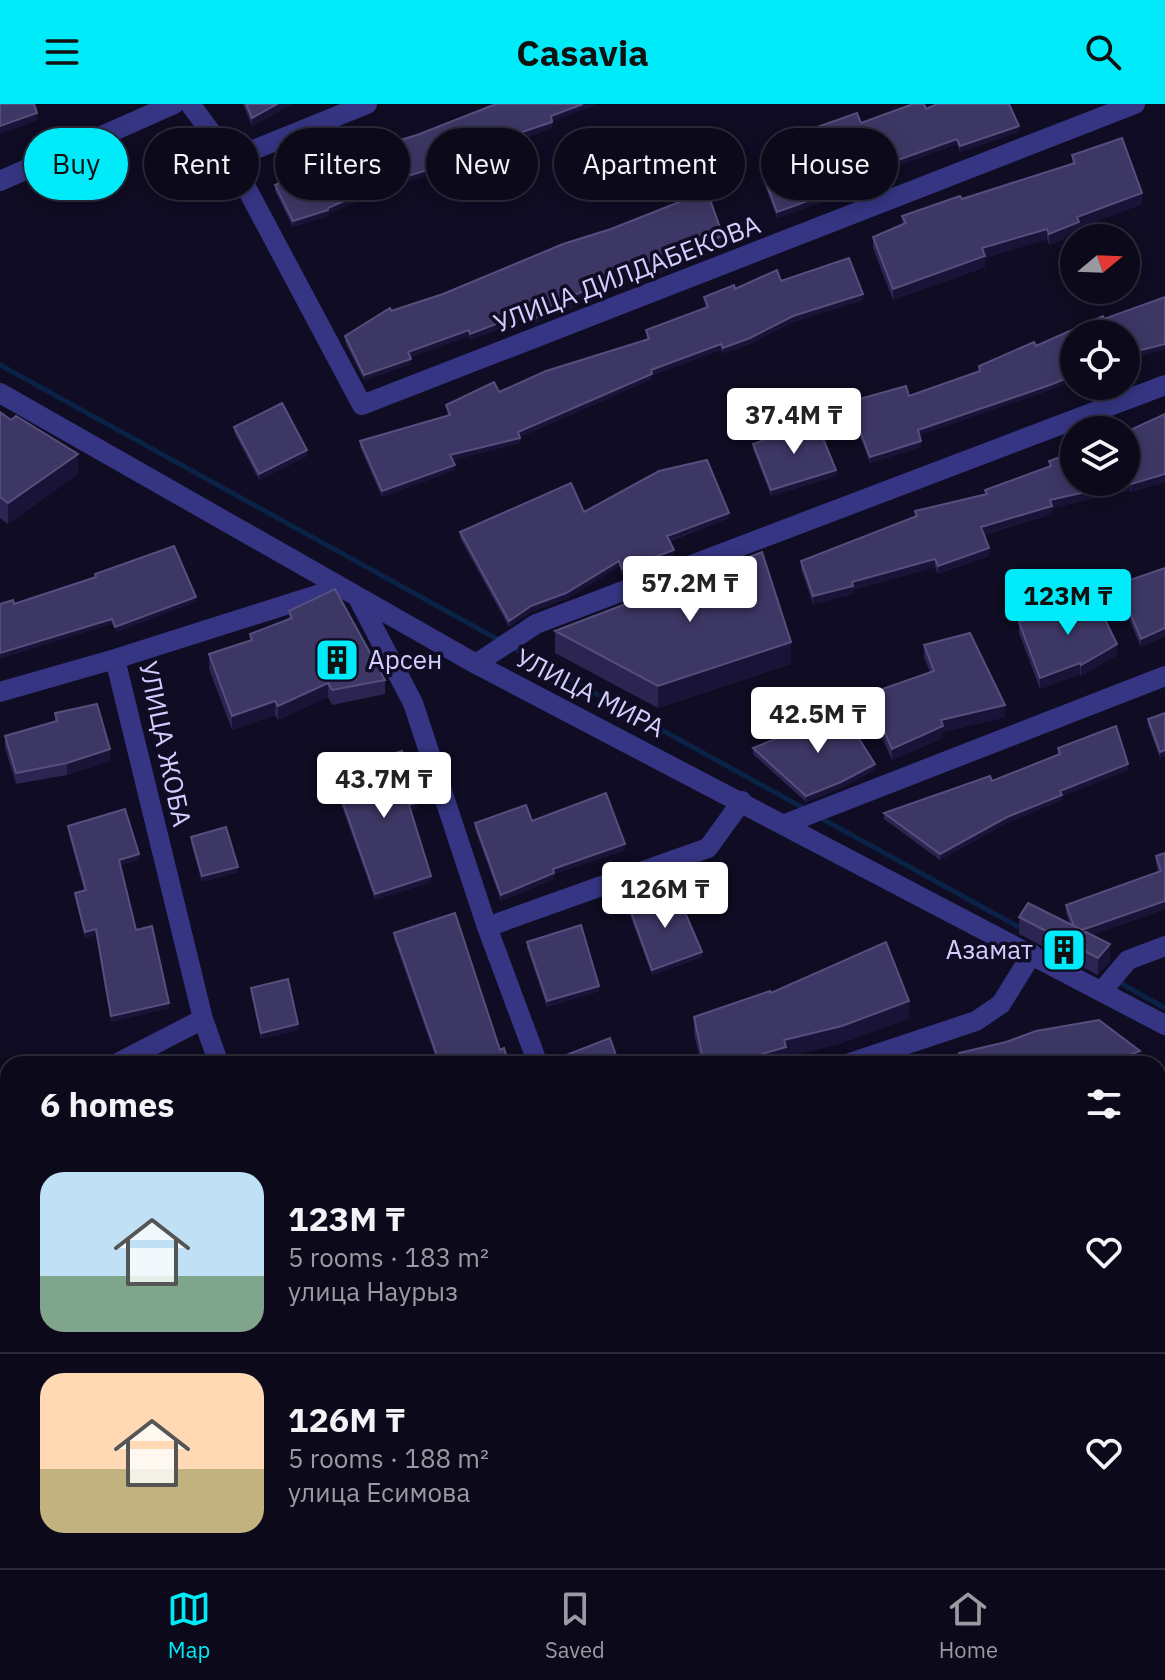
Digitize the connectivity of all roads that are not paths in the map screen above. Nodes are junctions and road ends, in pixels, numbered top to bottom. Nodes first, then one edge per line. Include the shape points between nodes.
1 (174, 104) edge
2 (190, 104) edge
3 (367, 104) edge
4 (1135, 104) edge
5 (208, 128) edge
6 (259, 148) edge
7 (0, 181) edge
8 (253, 200) edge
9 (1165, 385) edge
10 (0, 393) edge
11 (348, 592) junction
12 (115, 659) junction
13 (476, 664) junction
14 (1165, 676) edge
15 (0, 692) edge
16 (742, 801) junction
17 (785, 824) junction
18 (487, 927) junction
19 (1165, 946) edge
20 (1032, 954) junction
21 (1102, 991) junction
22 (203, 1019) junction
23 (1165, 1025) edge
24 (131, 1056) edge
25 (216, 1056) edge
26 (535, 1056) edge
27 (871, 1056) edge

1 - 7 street
2 - 5 street
3 - 6 street
4 - 8 street, УЛИЦА ДИЛДАБЕКОВА via 362,405
9 - 13 street via 536,624
10 - 11 street, УЛИЦА МИРА
11 - 12 street, УЛИЦА ЖОБА
11 - 13 street, УЛИЦА МИРА
11 - 18 street via 413,703
12 - 15 street
12 - 22 street, УЛИЦА ЖОБА
13 - 16 street, УЛИЦА МИРА
14 - 17 street
16 - 17 street, УЛИЦА МИРА
16 - 18 street via 708,848
17 - 20 street, УЛИЦА МИРА
18 - 26 street
19 - 21 street via 1128,960
20 - 21 street, УЛИЦА МИРА
20 - 27 street via 1001,1004 976,1021
21 - 23 street, УЛИЦА МИРА
22 - 24 street
22 - 25 street, УЛИЦА ЖОБА

